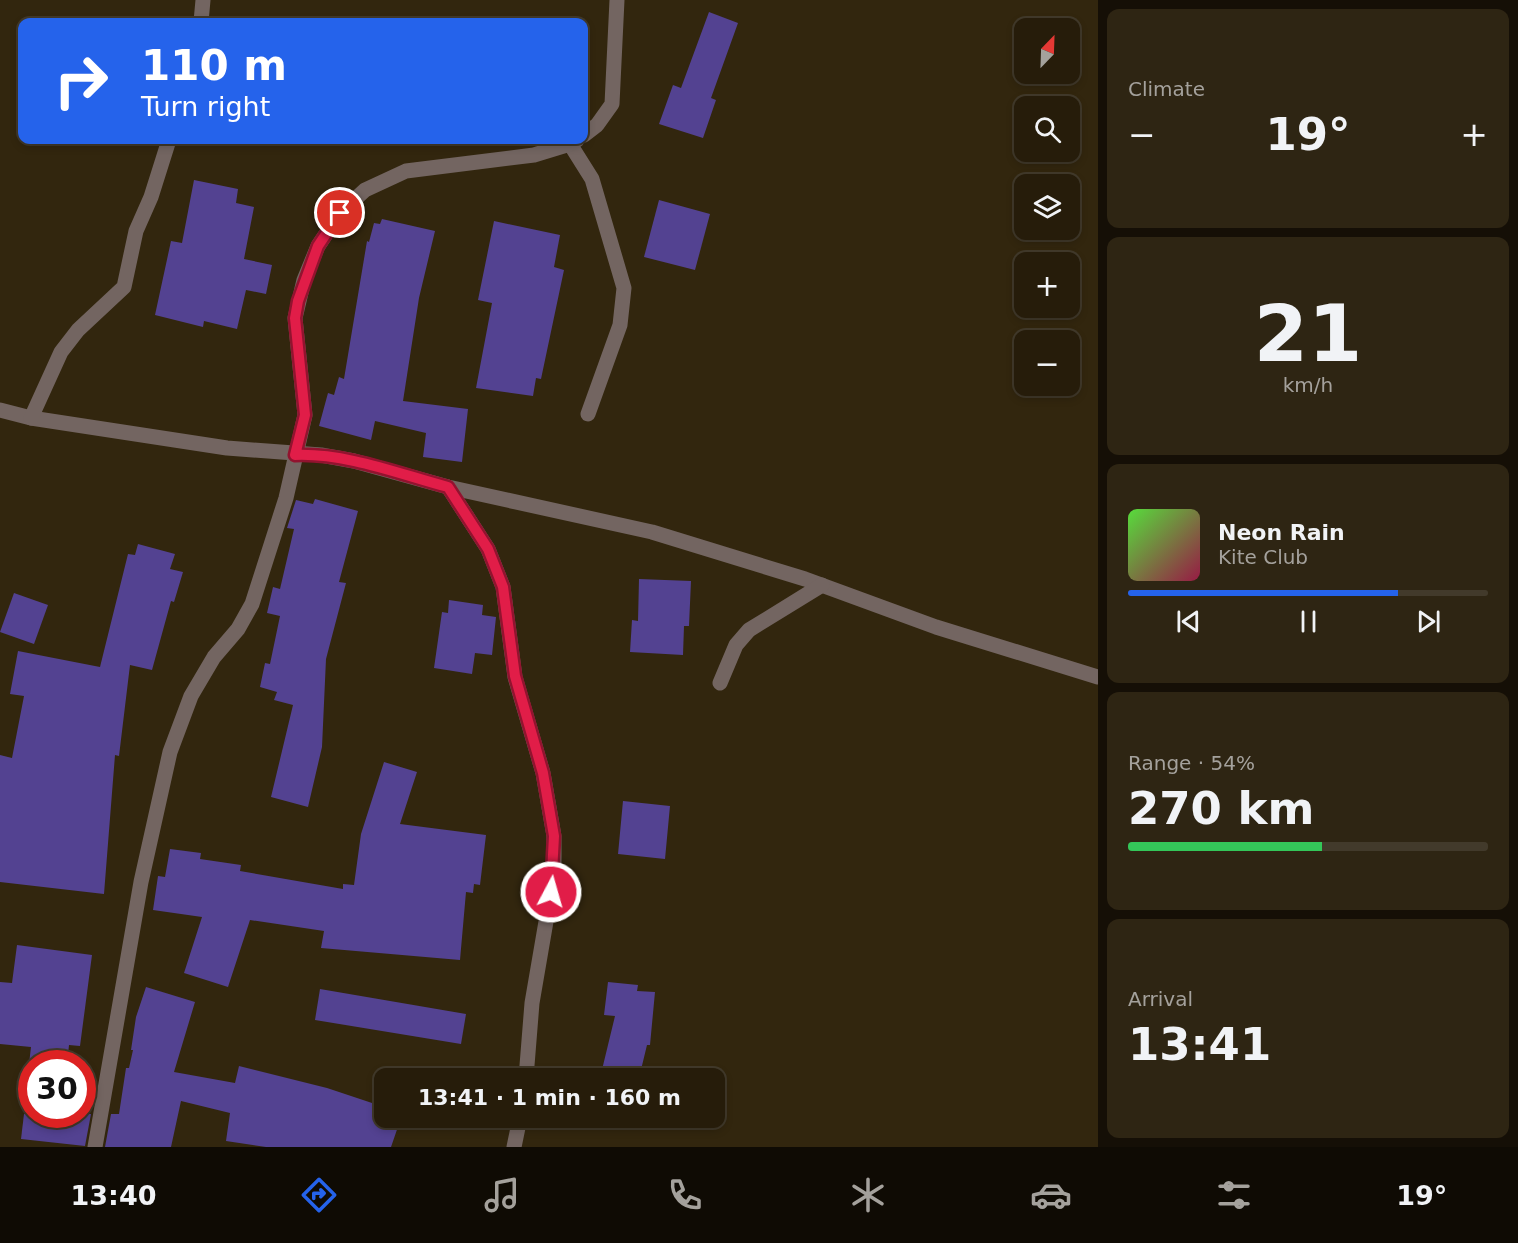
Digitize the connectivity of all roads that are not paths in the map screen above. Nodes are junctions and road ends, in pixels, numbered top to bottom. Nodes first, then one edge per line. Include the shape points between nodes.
1 (203, 0) edge
2 (617, 0) edge
3 (201, 18) edge
4 (588, 132) edge
5 (168, 144) edge
6 (568, 144) edge
7 (575, 144) edge
8 (0, 410) edge
9 (588, 414) dead end
10 (31, 418) junction
11 (295, 455) junction
12 (448, 487) junction
13 (822, 585) junction
14 (1098, 677) edge
15 (720, 683) dead end
16 (527, 1068) edge
17 (518, 1128) edge
18 (95, 1147) edge
19 (514, 1147) edge

1 - 3 street
2 - 4 street via 612,104
5 - 10 street via 136,231 124,287 61,351
6 - 11 street via 534,155 406,171 365,190 340,213 318,246 298,301 295,318 305,415
7 - 9 street via 592,179 624,288 620,325
8 - 10 street
10 - 11 street
11 - 12 street via 354,461
11 - 18 street via 275,537 252,604 191,696 170,752 141,882
12 - 13 street via 652,532
12 - 16 street via 488,549 503,587 515,676 543,773 554,836 554,875 532,1003
13 - 14 street via 936,627
13 - 15 street via 749,630 736,645
17 - 19 street

